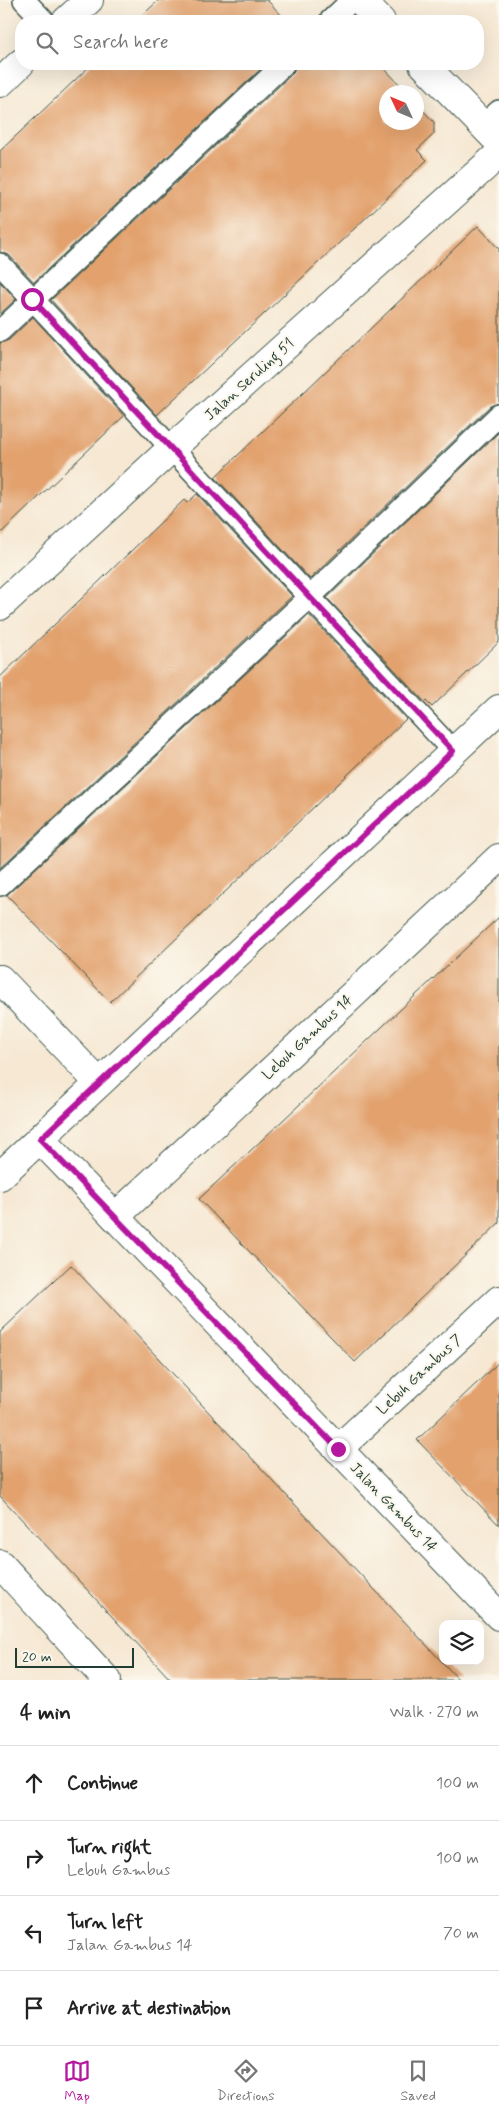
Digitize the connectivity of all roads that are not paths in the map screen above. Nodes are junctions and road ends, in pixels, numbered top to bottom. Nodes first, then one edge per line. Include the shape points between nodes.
1 (24, 0) edge
2 (89, 0) edge
3 (352, 0) edge
4 (360, 0) edge
5 (38, 15) edge
6 (73, 15) edge
7 (336, 15) edge
8 (375, 15) edge
9 (15, 69) edge
10 (278, 70) edge
11 (430, 70) edge
12 (0, 83) edge
13 (494, 126) edge
14 (499, 154) edge
15 (0, 264) edge
16 (32, 299) junction
17 (0, 331) edge
18 (499, 415) edge
19 (172, 448) junction
20 (310, 597) junction
21 (0, 606) edge
22 (499, 709) edge
23 (453, 751) junction
24 (499, 858) edge
25 (0, 885) edge
26 (0, 979) edge
27 (99, 1083) junction
28 (40, 1139) junction
29 (0, 1176) edge
30 (115, 1217) junction
31 (499, 1300) edge
32 (338, 1449) junction
33 (0, 1564) edge
34 (499, 1616) edge
35 (107, 1680) edge

1 - 5 lane
2 - 6 street
3 - 7 lane
4 - 8 street
9 - 12 street
10 - 16 lane
11 - 13 street
14 - 19 street, Jalan Seruling 51
15 - 16 lane
16 - 17 lane
16 - 19 lane
18 - 20 lane
19 - 20 lane
19 - 21 street, Jalan Seruling 51
20 - 23 lane
20 - 25 lane
22 - 23 street
23 - 27 street
24 - 30 street, Lebuh Gambus 14
26 - 27 street
27 - 28 street
28 - 29 street
28 - 30 street, Jalan Gambus 14
30 - 32 street, Jalan Gambus 14
31 - 32 street, Lebuh Gambus 7
32 - 34 street, Jalan Gambus 14
33 - 35 street

